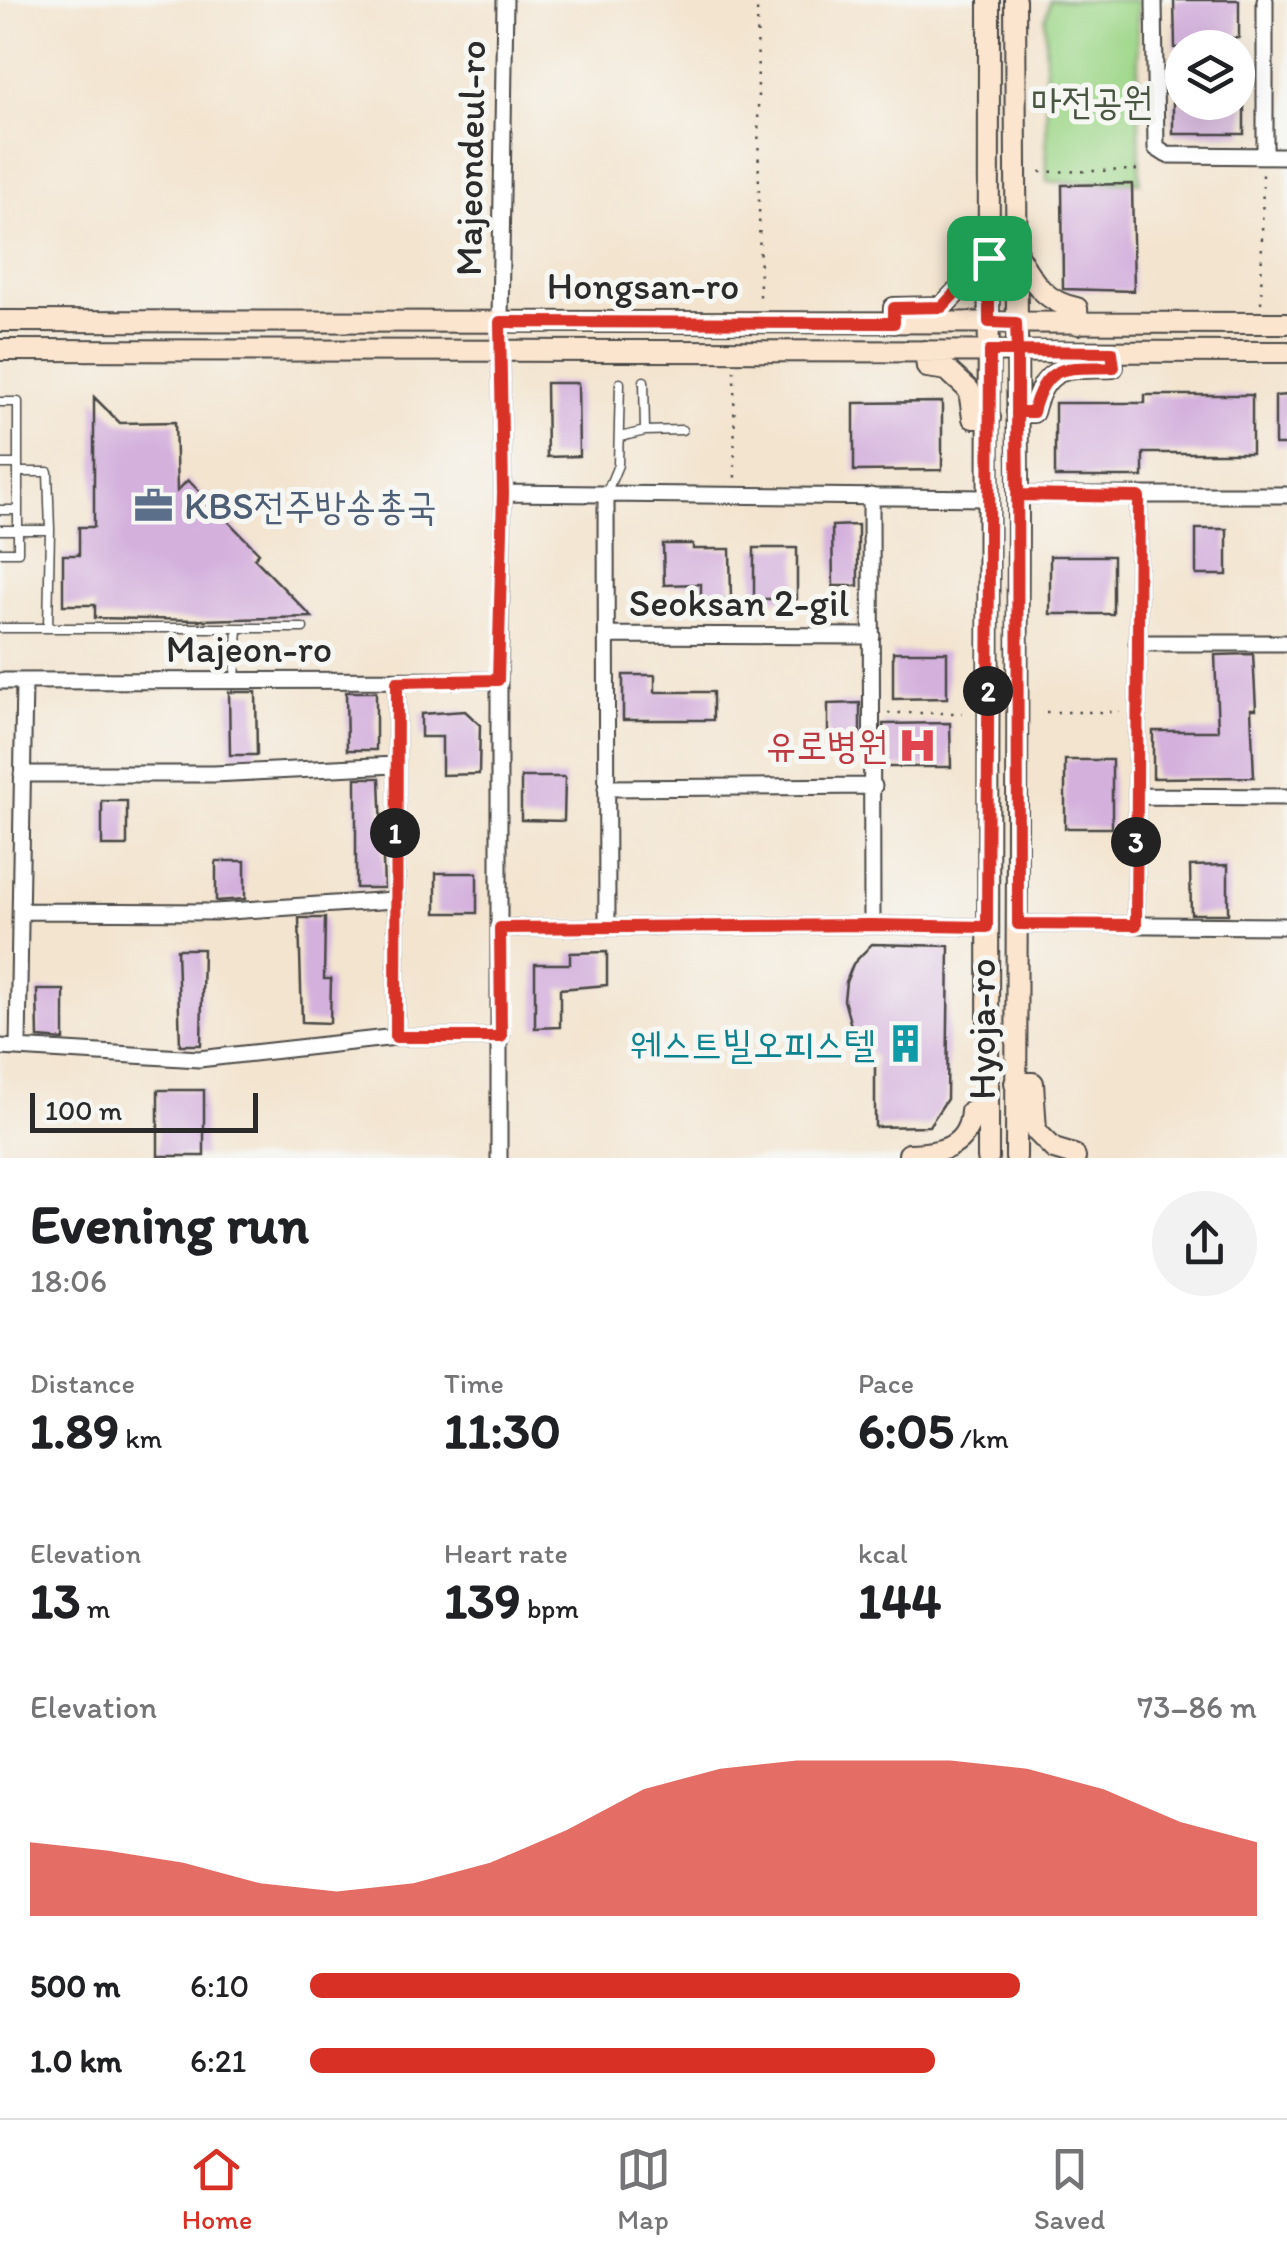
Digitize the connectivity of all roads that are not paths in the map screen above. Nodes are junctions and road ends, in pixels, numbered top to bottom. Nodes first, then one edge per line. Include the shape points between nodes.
1 (505, 0) edge
2 (989, 0) edge
3 (1015, 0) edge
4 (1154, 0) edge
5 (1265, 0) edge
6 (1287, 156) edge
7 (1264, 163) junction
8 (1016, 252) junction
9 (989, 258) junction
10 (0, 321) edge
11 (500, 322) junction
12 (989, 322) junction
13 (894, 323) junction
14 (1016, 323) junction
15 (1078, 324) junction
16 (1287, 324) edge
17 (0, 350) edge
18 (500, 350) junction
19 (990, 351) junction
20 (1017, 351) junction
21 (925, 352) junction
22 (1112, 352) junction
23 (1287, 352) edge
24 (644, 381) dead end
25 (620, 383) dead end
26 (0, 402) edge
27 (1017, 412) junction
28 (990, 418) junction
29 (682, 430) dead end
30 (645, 431) junction
31 (620, 438) junction
32 (0, 464) edge
33 (18, 468) junction
34 (503, 493) junction
35 (606, 494) junction
36 (1018, 495) junction
37 (1287, 495) edge
38 (871, 496) junction
39 (1139, 497) junction
40 (989, 498) junction
41 (0, 510) edge
42 (18, 510) junction
43 (0, 530) edge
44 (18, 530) junction
45 (50, 530) junction
46 (0, 552) edge
47 (0, 628) edge
48 (48, 628) junction
49 (303, 628) dead end
50 (238, 629) junction
51 (606, 635) junction
52 (872, 636) junction
53 (1137, 643) junction
54 (1287, 644) edge
55 (498, 680) junction
56 (0, 681) edge
57 (24, 681) junction
58 (235, 681) junction
59 (397, 682) junction
60 (395, 765) junction
61 (22, 774) junction
62 (874, 786) junction
63 (606, 788) junction
64 (1136, 796) junction
65 (1287, 798) edge
66 (394, 900) junction
67 (21, 912) junction
68 (1018, 924) junction
69 (872, 925) junction
70 (1136, 925) junction
71 (1287, 926) edge
72 (607, 927) junction
73 (987, 927) junction
74 (500, 928) junction
75 (396, 1037) junction
76 (501, 1037) junction
77 (0, 1047) edge
78 (18, 1047) junction
79 (1016, 1084) junction
80 (987, 1111) junction
81 (499, 1158) edge
82 (909, 1158) edge
83 (988, 1158) edge
84 (1016, 1158) edge
85 (1075, 1158) edge

1 - 11 street, Majeondeul-ro
2 - 9 street, Hyoja-ro
3 - 8 street, Hyoja-ro
4 - 7 street via 1156,148 1167,155
5 - 7 street
6 - 7 street
8 - 14 street, Hyoja-ro
8 - 15 street via 1043,294 1076,308
9 - 12 street, Hyoja-ro
9 - 13 street via 973,259 968,279 942,307 894,308
10 - 11 street, Hongsan-ro
11 - 13 street, Hongsan-ro
11 - 18 street, Majeondeul-ro
12 - 13 street, Hongsan-ro
12 - 14 street, Hongsan-ro
12 - 19 street, Hyoja-ro
14 - 15 street, Hongsan-ro
14 - 20 street, Hyoja-ro
15 - 16 street, Hongsan-ro
17 - 18 street, Hongsan-ro
18 - 21 street, Hongsan-ro
18 - 34 street, Majeondeul-ro
19 - 20 street, Hongsan-ro
19 - 21 street, Hongsan-ro
19 - 28 street, Hyoja-ro
20 - 22 street, Hongsan-ro
20 - 27 street, Hyoja-ro
21 - 28 street via 926,367 947,370 969,390 973,418
22 - 23 street, Hongsan-ro
22 - 27 street via 1114,367 1054,373 1039,388 1033,412
24 - 30 lane
25 - 31 lane
26 - 33 lane via 18,402
27 - 36 street, Hyoja-ro
28 - 40 street, Hyoja-ro
29 - 30 lane
30 - 31 lane
31 - 35 lane
32 - 33 lane
33 - 42 lane
33 - 45 lane via 48,472
34 - 35 street
34 - 55 street, Majeondeul-ro
35 - 38 street
35 - 51 street, Seoksan 2-gil
36 - 39 street
36 - 68 street, Hyoja-ro
37 - 39 street
38 - 40 street
38 - 52 street, Seoksan 2-gil
39 - 53 street
40 - 73 street, Hyoja-ro
41 - 42 lane
42 - 44 lane
43 - 44 lane
44 - 45 lane
44 - 46 lane via 18,552
45 - 48 lane
47 - 48 lane
48 - 50 lane
49 - 50 lane
50 - 58 lane
51 - 52 street, Seoksan 2-gil
51 - 63 street, Seoksan 2-gil
52 - 62 street, Seoksan 2-gil
53 - 54 street
53 - 64 street
55 - 59 street, Majeon-ro
55 - 74 street, Majeondeul-ro
56 - 57 street, Majeon-ro
57 - 58 street, Majeon-ro
57 - 61 street
58 - 59 street, Majeon-ro
59 - 60 street
60 - 61 street
60 - 66 street
61 - 67 street
62 - 63 street
62 - 69 street, Seoksan 2-gil
63 - 72 street, Seoksan 2-gil
64 - 65 street
64 - 70 street
66 - 67 street via 215,912
66 - 75 street
67 - 78 street
68 - 70 street
68 - 79 street, Hyoja-ro
69 - 72 street
69 - 73 street
70 - 71 street
72 - 74 street
73 - 80 street, Hyoja-ro
74 - 76 street, Majeondeul-ro
75 - 76 street
75 - 78 street via 199,1059
76 - 81 street, Majeondeul-ro
77 - 78 street
79 - 84 street, Hyoja-ro
79 - 85 street via 1033,1084 1036,1130
80 - 82 street via 971,1111 970,1125 951,1148
80 - 83 street, Hyoja-ro

